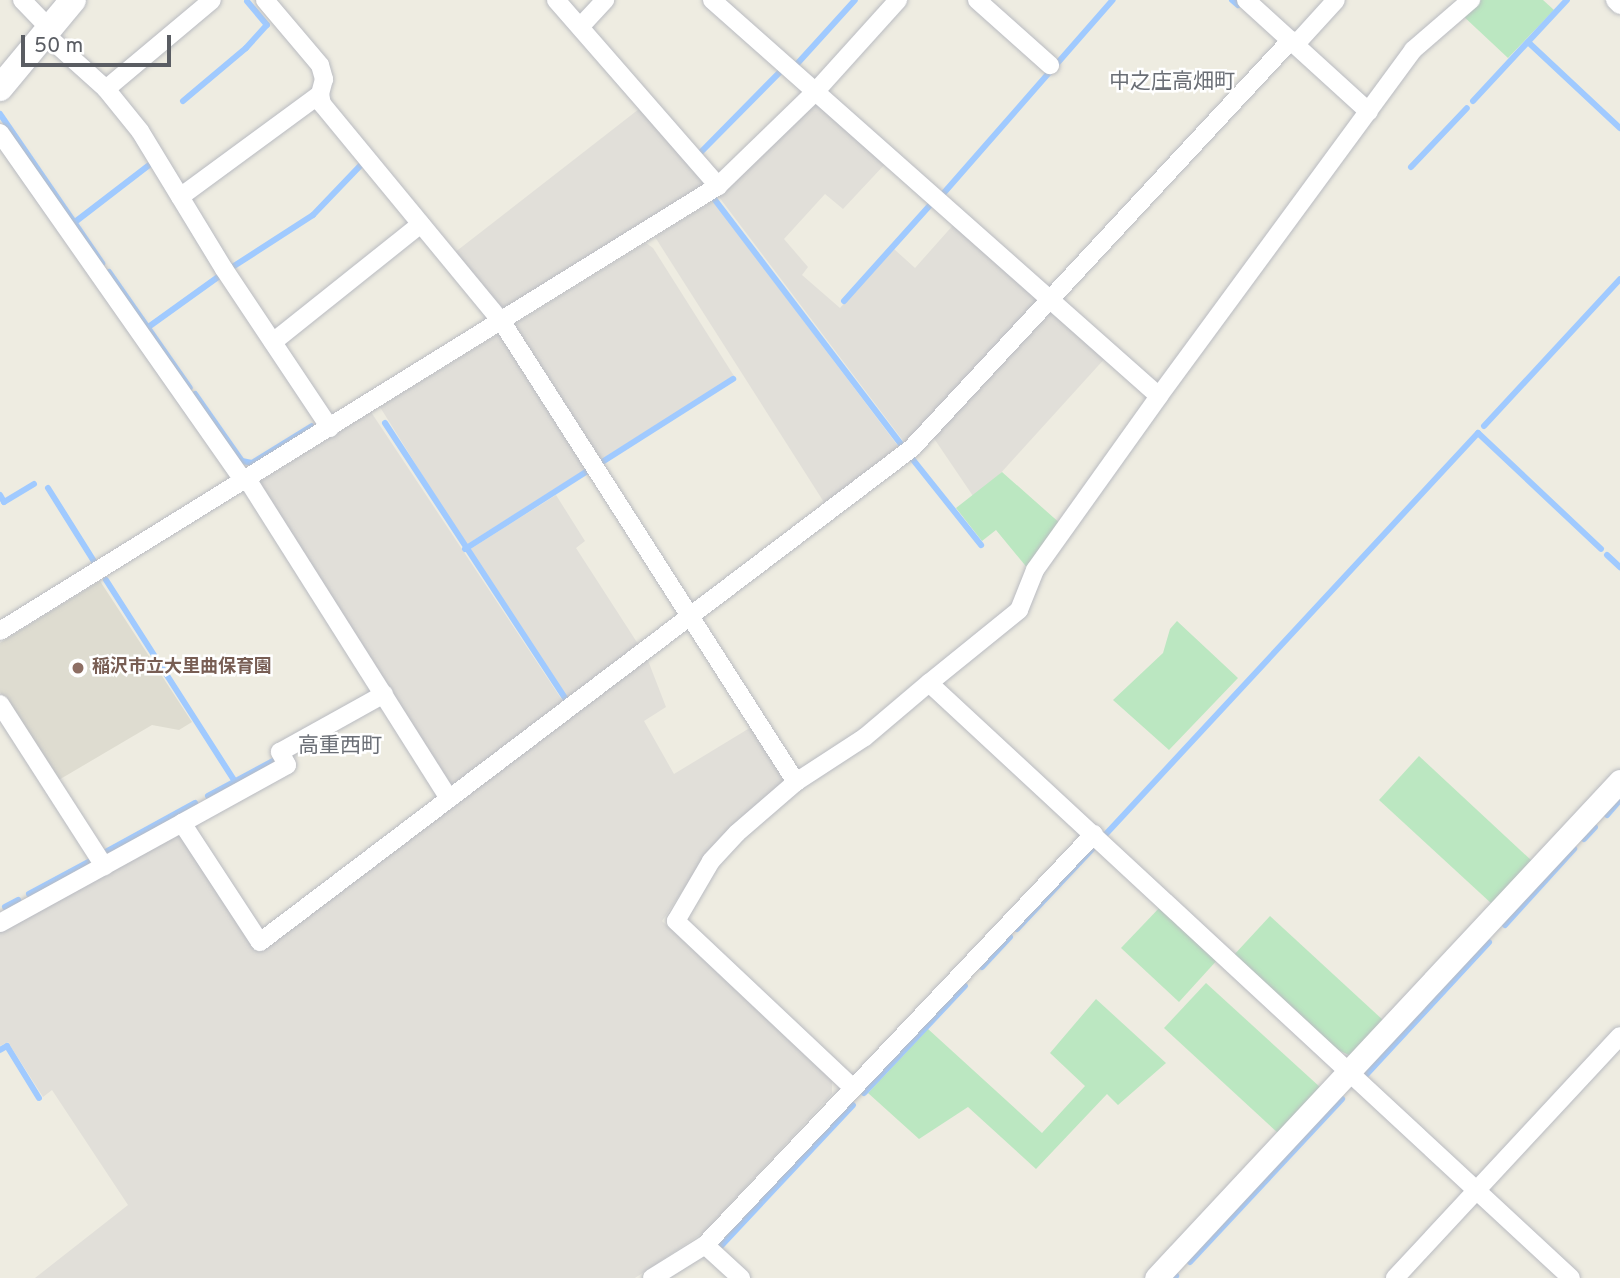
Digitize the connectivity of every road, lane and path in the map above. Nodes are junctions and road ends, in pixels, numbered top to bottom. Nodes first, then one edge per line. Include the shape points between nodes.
1 (22, 0) edge
2 (73, 0) edge
3 (212, 0) edge
4 (264, 0) edge
5 (556, 0) edge
6 (605, 0) edge
7 (712, 0) edge
8 (898, 0) edge
9 (977, 0) edge
10 (1246, 0) edge
11 (1336, 0) edge
12 (1471, 0) edge
13 (1615, 0) edge
14 (1620, 5) edge
15 (580, 27) junction
16 (48, 31) junction
17 (1294, 42) junction
18 (1050, 65) dead end
19 (0, 88) edge
20 (106, 89) junction
21 (815, 92) junction
22 (320, 94) junction
23 (1369, 112) junction
24 (0, 133) edge
25 (718, 186) junction
26 (180, 197) junction
27 (421, 223) junction
28 (1049, 299) junction
29 (502, 322) junction
30 (273, 341) junction
31 (1159, 396) junction
32 (330, 428) junction
33 (245, 480) junction
34 (689, 618) junction
35 (0, 631) edge
36 (929, 683) junction
37 (384, 694) junction
38 (0, 704) edge
39 (1620, 781) edge
40 (796, 782) junction
41 (449, 798) junction
42 (182, 823) junction
43 (1094, 834) junction
44 (104, 866) junction
45 (0, 923) edge
46 (1620, 1037) edge
47 (1349, 1072) junction
48 (852, 1087) junction
49 (1477, 1191) junction
50 (705, 1245) junction
51 (652, 1278) edge
52 (741, 1278) edge
53 (1156, 1278) edge
54 (1395, 1278) edge
55 (1571, 1278) edge

1 - 16 street
2 - 16 main road
3 - 20 street
4 - 22 street via 320,65 324,79
5 - 15 street
6 - 15 street
7 - 21 street
8 - 21 street
9 - 18 street
10 - 17 street
11 - 17 street
12 - 23 street via 1413,50
13 - 14 street
15 - 25 street
16 - 19 main road
16 - 20 street
17 - 23 street
17 - 28 street
20 - 26 street via 140,131
21 - 25 street
21 - 28 street
22 - 26 street
22 - 27 street via 322,103
23 - 31 street
24 - 33 street
25 - 29 street
26 - 30 street
27 - 29 street
27 - 30 street
28 - 31 street
28 - 34 street via 912,448
29 - 32 street
29 - 34 street
30 - 32 street
31 - 36 street via 1035,570 1019,610
32 - 33 street
33 - 35 street
33 - 37 street
34 - 40 street
34 - 41 street
36 - 40 street via 865,737
36 - 43 street
37 - 41 street
37 - 42 street via 280,752 287,765
38 - 44 street
39 - 47 street
40 - 48 street via 711,861 676,921
41 - 42 street via 260,942
42 - 44 street
43 - 47 street
43 - 48 street
44 - 45 street
46 - 49 street
47 - 49 street
47 - 53 street
48 - 50 street
49 - 54 street
49 - 55 street
50 - 51 street
50 - 52 street

